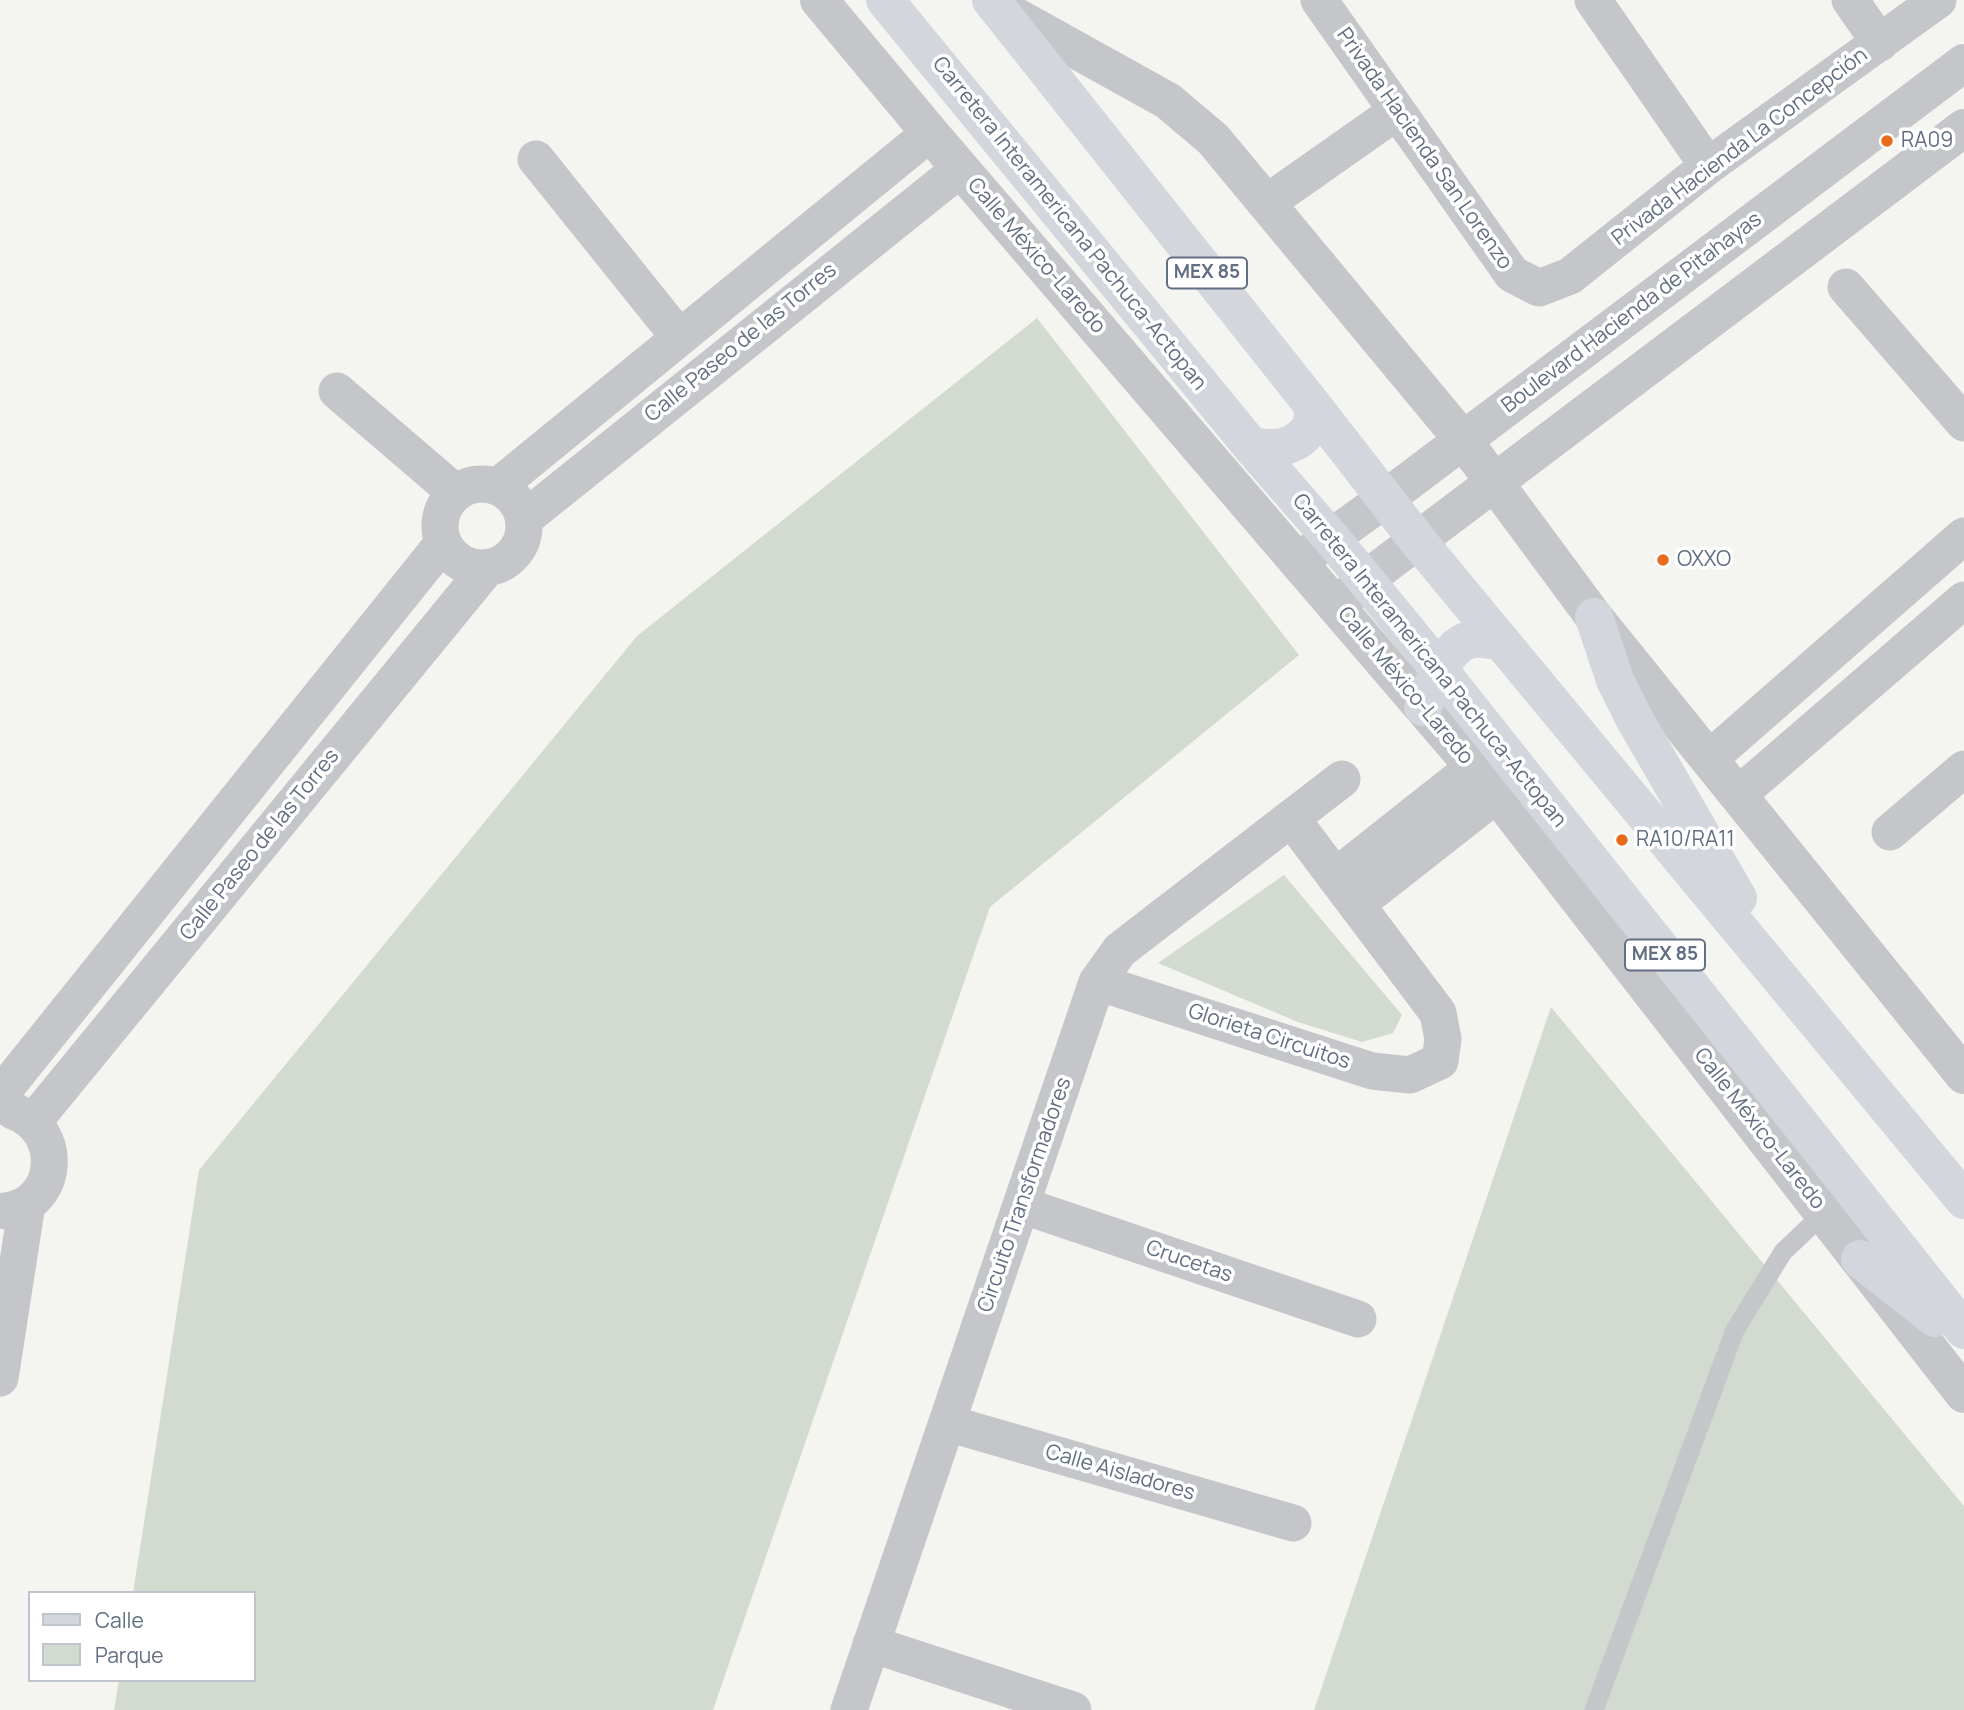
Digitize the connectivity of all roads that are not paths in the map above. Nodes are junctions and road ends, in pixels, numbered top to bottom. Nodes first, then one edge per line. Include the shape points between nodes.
1 (819, 0) edge
2 (885, 0) edge
3 (1319, 0) edge
4 (1593, 0) edge
5 (1850, 0) edge
6 (1938, 0) edge
7 (993, 2) edge
8 (1880, 43) junction
9 (1964, 63) edge
10 (1396, 112) junction
11 (1964, 128) edge
12 (930, 133) junction
13 (537, 159) dead end
14 (1708, 166) junction
15 (960, 169) junction
16 (1268, 202) junction
17 (829, 215) junction
18 (855, 251) junction
19 (1846, 287) dead end
20 (1539, 288) joint
21 (679, 337) junction
22 (337, 391) dead end
23 (1314, 407) junction
24 (1964, 423) edge
25 (1463, 440) junction
26 (1251, 446) junction
27 (1494, 483) junction
28 (497, 487) junction
29 (456, 494) junction
30 (1385, 499) junction
31 (524, 519) junction
32 (1964, 536) edge
33 (1331, 538) junction
34 (1418, 541) junction
35 (443, 543) junction
36 (1298, 561) junction
37 (487, 568) junction
38 (1365, 580) junction
39 (1964, 600) edge
40 (1337, 605) junction
41 (1594, 617) junction
42 (1502, 642) junction
43 (1441, 671) junction
44 (1423, 707) junction
45 (1709, 759) junction
46 (1964, 769) edge
47 (1342, 779) dead end
48 (1485, 780) junction
49 (1738, 795) junction
50 (1291, 818) junction
51 (1890, 832) dead end
52 (1346, 891) junction
53 (1097, 982) junction
54 (1785, 983) junction
55 (1964, 1075) edge
56 (0, 1095) edge
57 (16, 1115) edge
58 (1964, 1200) edge
59 (1021, 1205) junction
60 (13, 1208) edge
61 (1824, 1213) junction
62 (1860, 1259) junction
63 (1357, 1319) dead end
64 (1964, 1330) edge
65 (1964, 1340) edge
66 (0, 1378) edge
67 (1964, 1395) edge
68 (947, 1423) junction
69 (1293, 1523) dead end
70 (871, 1644) junction
71 (849, 1710) edge
72 (1073, 1710) edge
73 (1594, 1710) edge

1 - 12 street, Calle México-Laredo
2 - 26 main road, Carretera Interamericana Pachuca-Actopan / MEX 85
3 - 10 street, Privada Hacienda San Lorenzo
4 - 14 street
5 - 8 street
6 - 8 street, Privada Hacienda La Concepción
7 - 16 street via 1168,101 1213,139
7 - 23 main road, MEX 85
8 - 14 street, Privada Hacienda La Concepción
9 - 25 street, Boulevard Hacienda de Pitahayas
10 - 16 street
10 - 20 street, Privada Hacienda San Lorenzo via 1512,274
11 - 27 street
12 - 15 street, Calle México-Laredo
12 - 17 street, Calle Paseo de las Torres
13 - 21 street
14 - 20 street, Privada Hacienda La Concepción via 1570,276
15 - 18 street, Calle Paseo de las Torres
15 - 36 street, Calle México-Laredo
16 - 25 street
17 - 18 street
17 - 21 street, Calle Paseo de las Torres
18 - 31 street, Calle Paseo de las Torres
19 - 24 street
21 - 28 street, Calle Paseo de las Torres
22 - 29 street
23 - 26 main road via 1309,429 1297,439 1283,447
23 - 30 main road, MEX 85
25 - 27 street
25 - 30 street, Boulevard Hacienda de Pitahayas
26 - 33 main road, Carretera Interamericana Pachuca-Actopan / MEX 85
27 - 34 street
27 - 41 street
28 - 29 street via 468,486
28 - 31 street via 510,494
29 - 35 street via 441,517
30 - 33 street, Boulevard Hacienda de Pitahayas
30 - 34 main road, MEX 85
31 - 37 street via 519,547 511,557
32 - 45 street
33 - 36 street, Boulevard Hacienda de Pitahayas
33 - 38 main road, Carretera Interamericana Pachuca-Actopan / MEX 85
34 - 38 street
34 - 42 main road, MEX 85
35 - 37 street via 461,563
35 - 56 street
36 - 40 street, Calle México-Laredo
37 - 57 street, Calle Paseo de las Torres
38 - 40 street
38 - 43 main road, Carretera Interamericana Pachuca-Actopan / MEX 85
39 - 49 street
40 - 44 street, Calle México-Laredo
41 - 45 street
41 - 54 main road via 1615,680 1635,720
42 - 43 main road via 1469,640 1448,657
42 - 54 main road, MEX 85
43 - 44 main road
43 - 64 main road, Carretera Interamericana Pachuca-Actopan / MEX 85
44 - 48 street, Calle México-Laredo
45 - 49 street
46 - 51 street
47 - 50 street, Circuito Transformadores
48 - 52 street
48 - 61 street, Calle México-Laredo
49 - 55 street
50 - 52 street
50 - 53 street, Circuito Transformadores via 1120,950
52 - 53 street, Glorieta Circuitos via 1438,1013 1443,1039 1440,1061 1410,1075 1372,1071
53 - 59 street, Circuito Transformadores
54 - 58 main road, MEX 85
57 - 60 street via 47,1142 50,1160 39,1192
59 - 63 street, Crucetas
59 - 68 street, Circuito Transformadores
60 - 66 street
61 - 62 street, Calle México-Laredo
61 - 73 lane via 1783,1252 1735,1330
62 - 65 main road
62 - 67 street, Calle México-Laredo
68 - 69 street, Calle Aisladores
68 - 70 street, Circuito Transformadores
70 - 71 street, Circuito Transformadores
70 - 72 street

